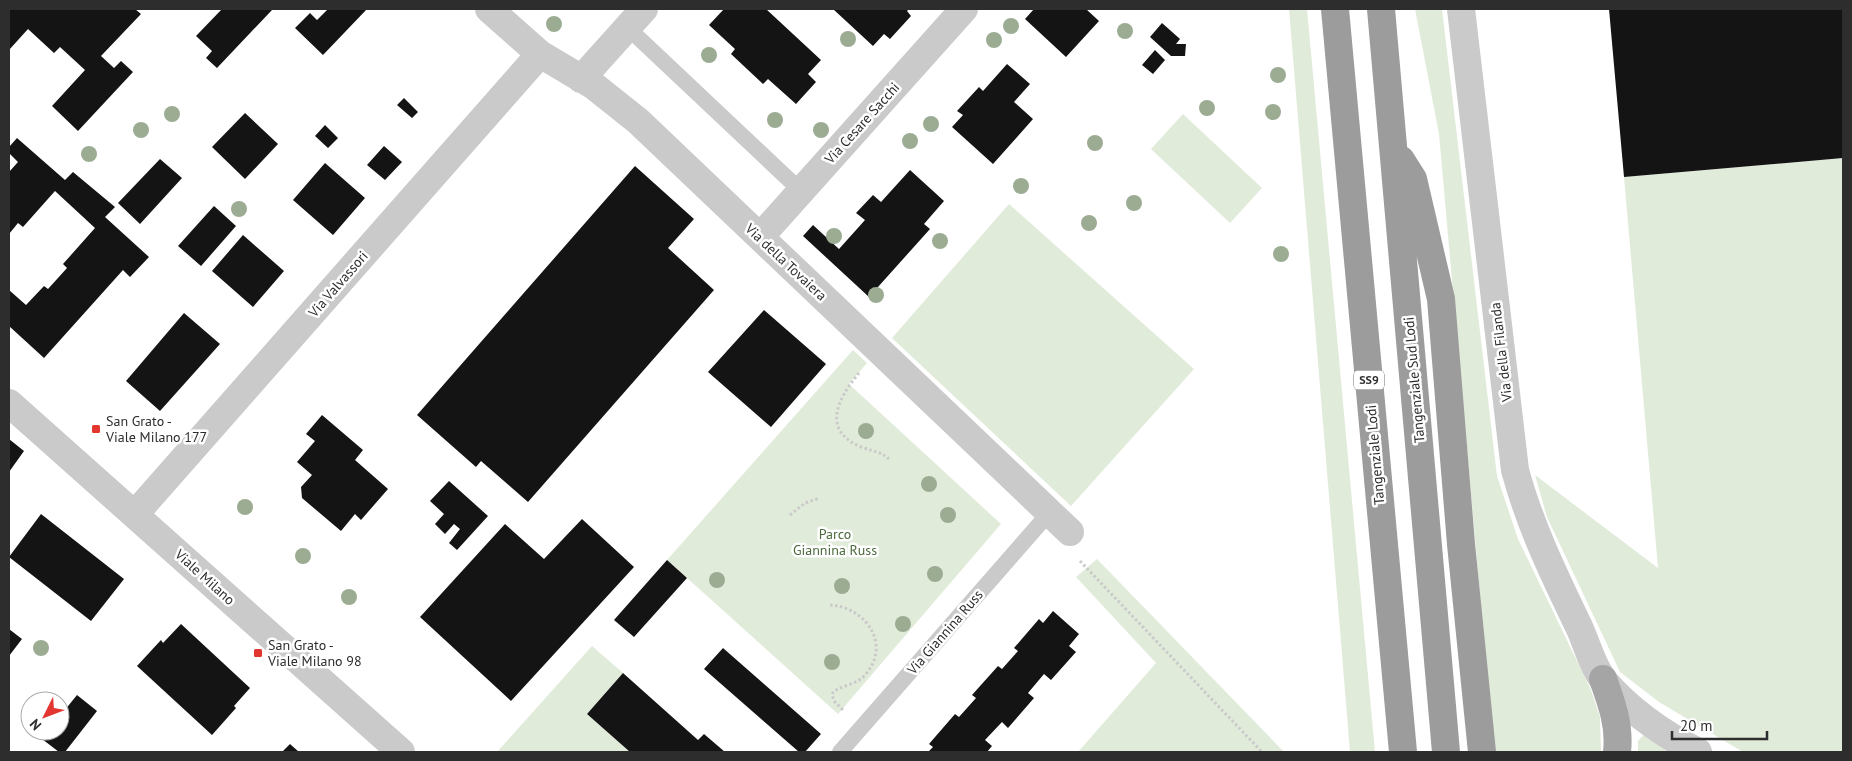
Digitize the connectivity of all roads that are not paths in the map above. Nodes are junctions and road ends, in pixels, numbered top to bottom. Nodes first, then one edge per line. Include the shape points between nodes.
1 (489, 9) edge
2 (964, 9) edge
3 (1334, 9) edge
4 (1381, 9) edge
5 (1461, 9) edge
6 (636, 18) edge
7 (540, 54) junction
8 (581, 79) junction
9 (1393, 147) junction
10 (801, 191) junction
11 (760, 237) junction
12 (9, 403) edge
13 (1050, 512) junction
14 (135, 514) junction
15 (1070, 532) road end
16 (1603, 679) junction
17 (401, 752) edge
18 (840, 752) edge
19 (1403, 752) edge
20 (1446, 752) edge
21 (1482, 752) edge
22 (1617, 752) edge
23 (1698, 752) edge

1 - 7 street, Via della Tovaiera
2 - 10 street, Via Cesare Sacchi
3 - 19 highway, Tangenziale Lodi / SS9
4 - 9 highway, Tangenziale Sud Lodi
5 - 16 street, Via della Filanda via 1515,470 1535,534
6 - 8 street
6 - 10 lane
7 - 8 street, Via della Tovaiera
7 - 14 street, Via Valvassori
8 - 11 street, Via della Tovaiera via 638,121
9 - 20 highway, Tangenziale Sud Lodi
9 - 21 highway via 1413,179 1441,299
10 - 11 street, Via Cesare Sacchi
11 - 13 street, Via della Tovaiera
12 - 14 street, Viale Milano
13 - 15 street, Via della Tovaiera
13 - 18 lane, Via Giannina Russ
14 - 17 street, Viale Milano
16 - 22 main road via 1614,708 1619,736
16 - 23 street, Via della Filanda via 1649,722

